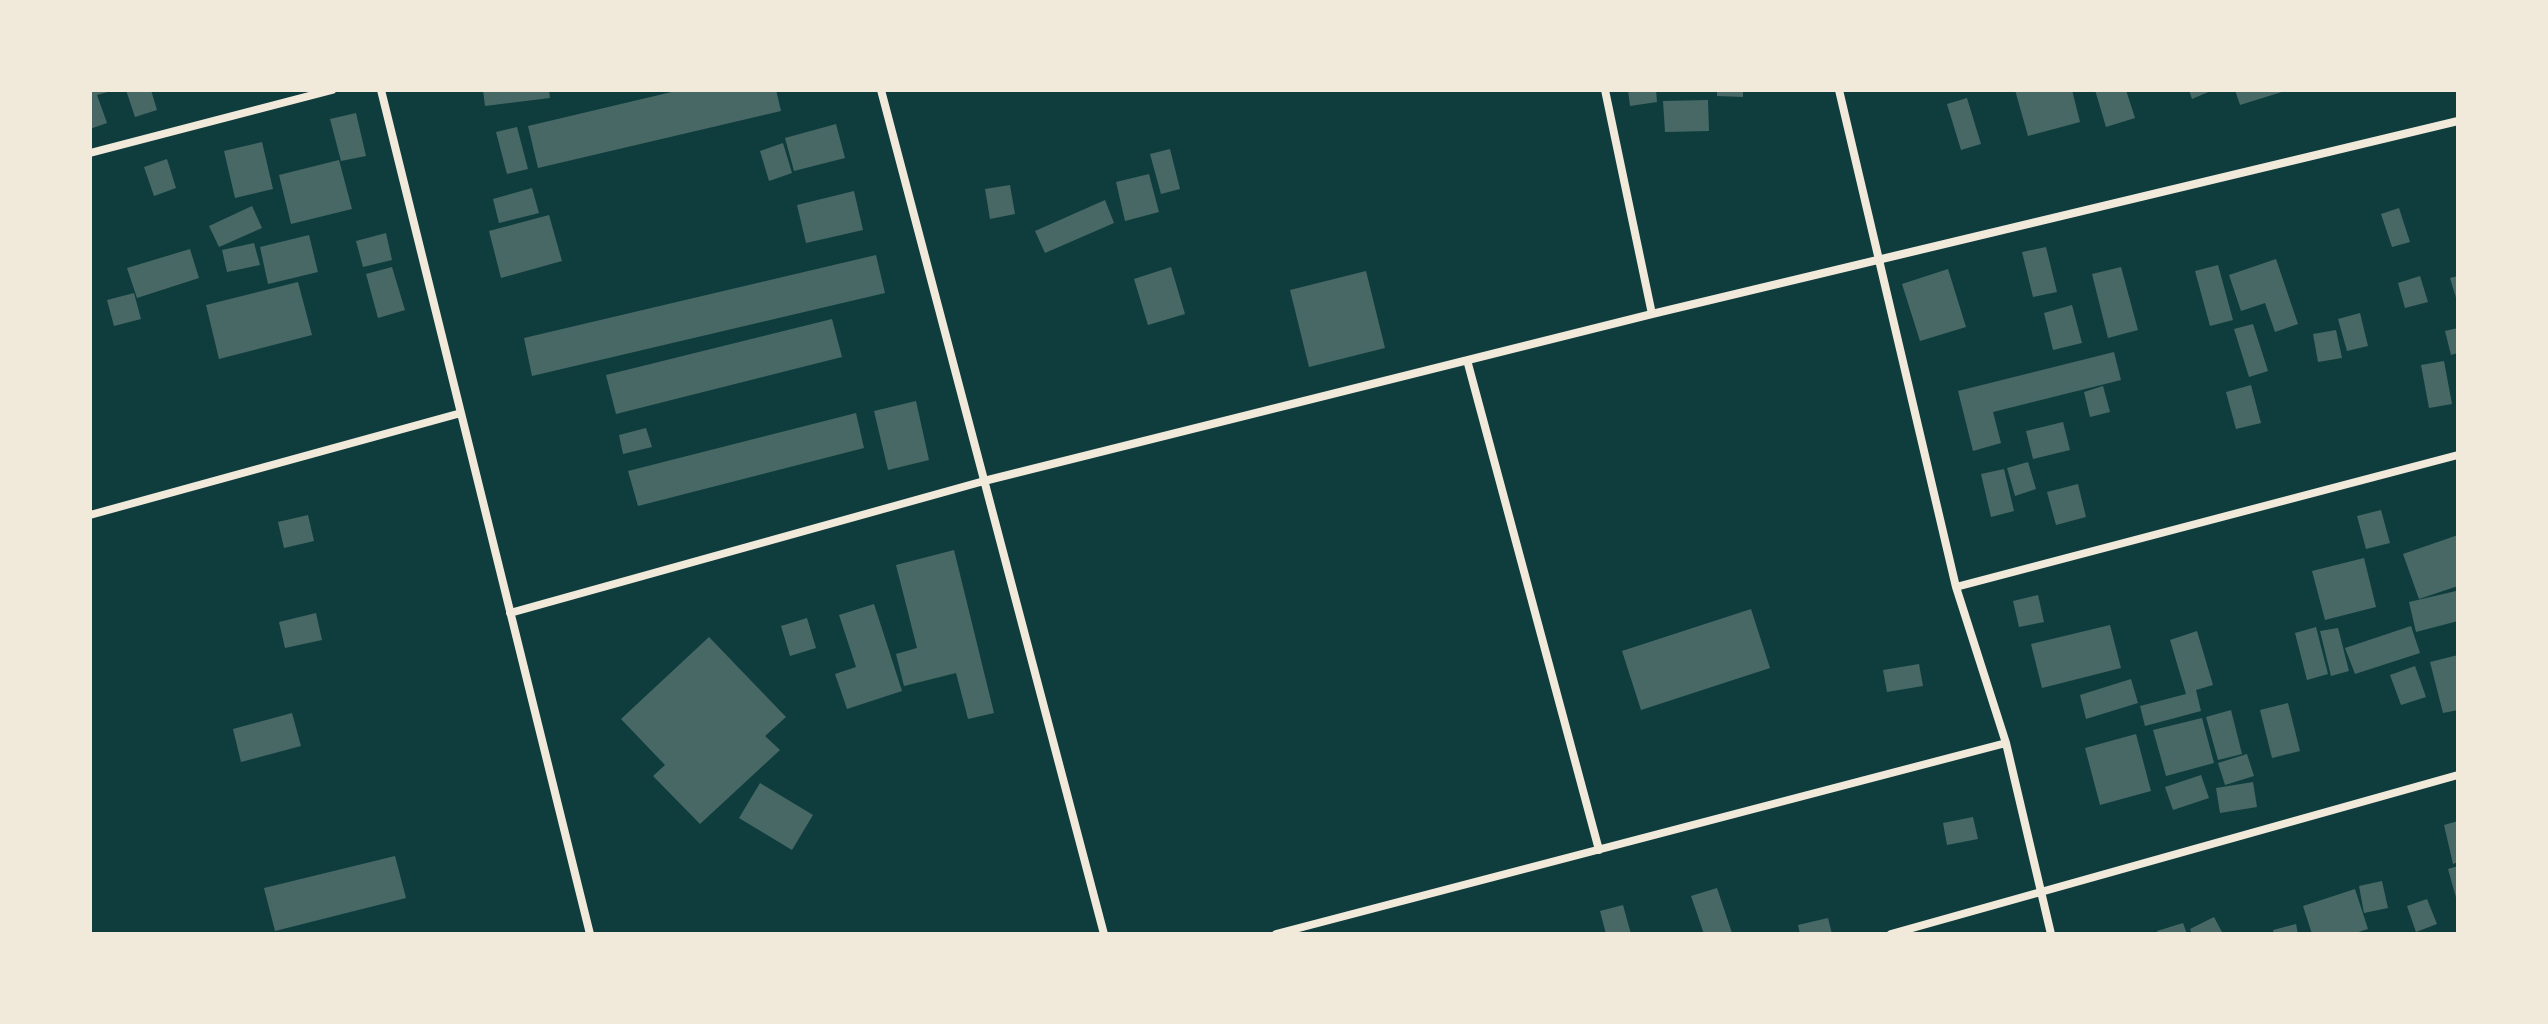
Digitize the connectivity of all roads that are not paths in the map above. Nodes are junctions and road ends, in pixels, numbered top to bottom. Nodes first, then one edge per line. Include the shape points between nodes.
1 (332, 90) edge
2 (381, 90) edge
3 (881, 90) edge
4 (1605, 90) edge
5 (1839, 90) edge
6 (2458, 121) edge
7 (90, 153) edge
8 (1878, 261) junction
9 (1652, 314) junction
10 (1467, 360) junction
11 (461, 413) junction
12 (2458, 455) edge
13 (984, 481) junction
14 (90, 515) edge
15 (1956, 587) junction
16 (510, 613) junction
17 (2006, 743) junction
18 (2458, 775) edge
19 (1599, 850) junction
20 (2041, 892) junction
21 (590, 934) edge
22 (1104, 934) edge
23 (1276, 934) edge
24 (1891, 934) edge
25 (2051, 934) edge

1 - 7 street
2 - 11 street
3 - 13 street
4 - 9 street
5 - 8 street
6 - 8 street
8 - 9 street
8 - 15 street
9 - 10 street
10 - 13 street
10 - 19 street
11 - 14 street
11 - 16 street
12 - 15 street
13 - 16 street
13 - 22 street
15 - 17 street
16 - 21 street
17 - 19 street
17 - 20 street
18 - 20 street
19 - 23 street
20 - 24 street
20 - 25 street

